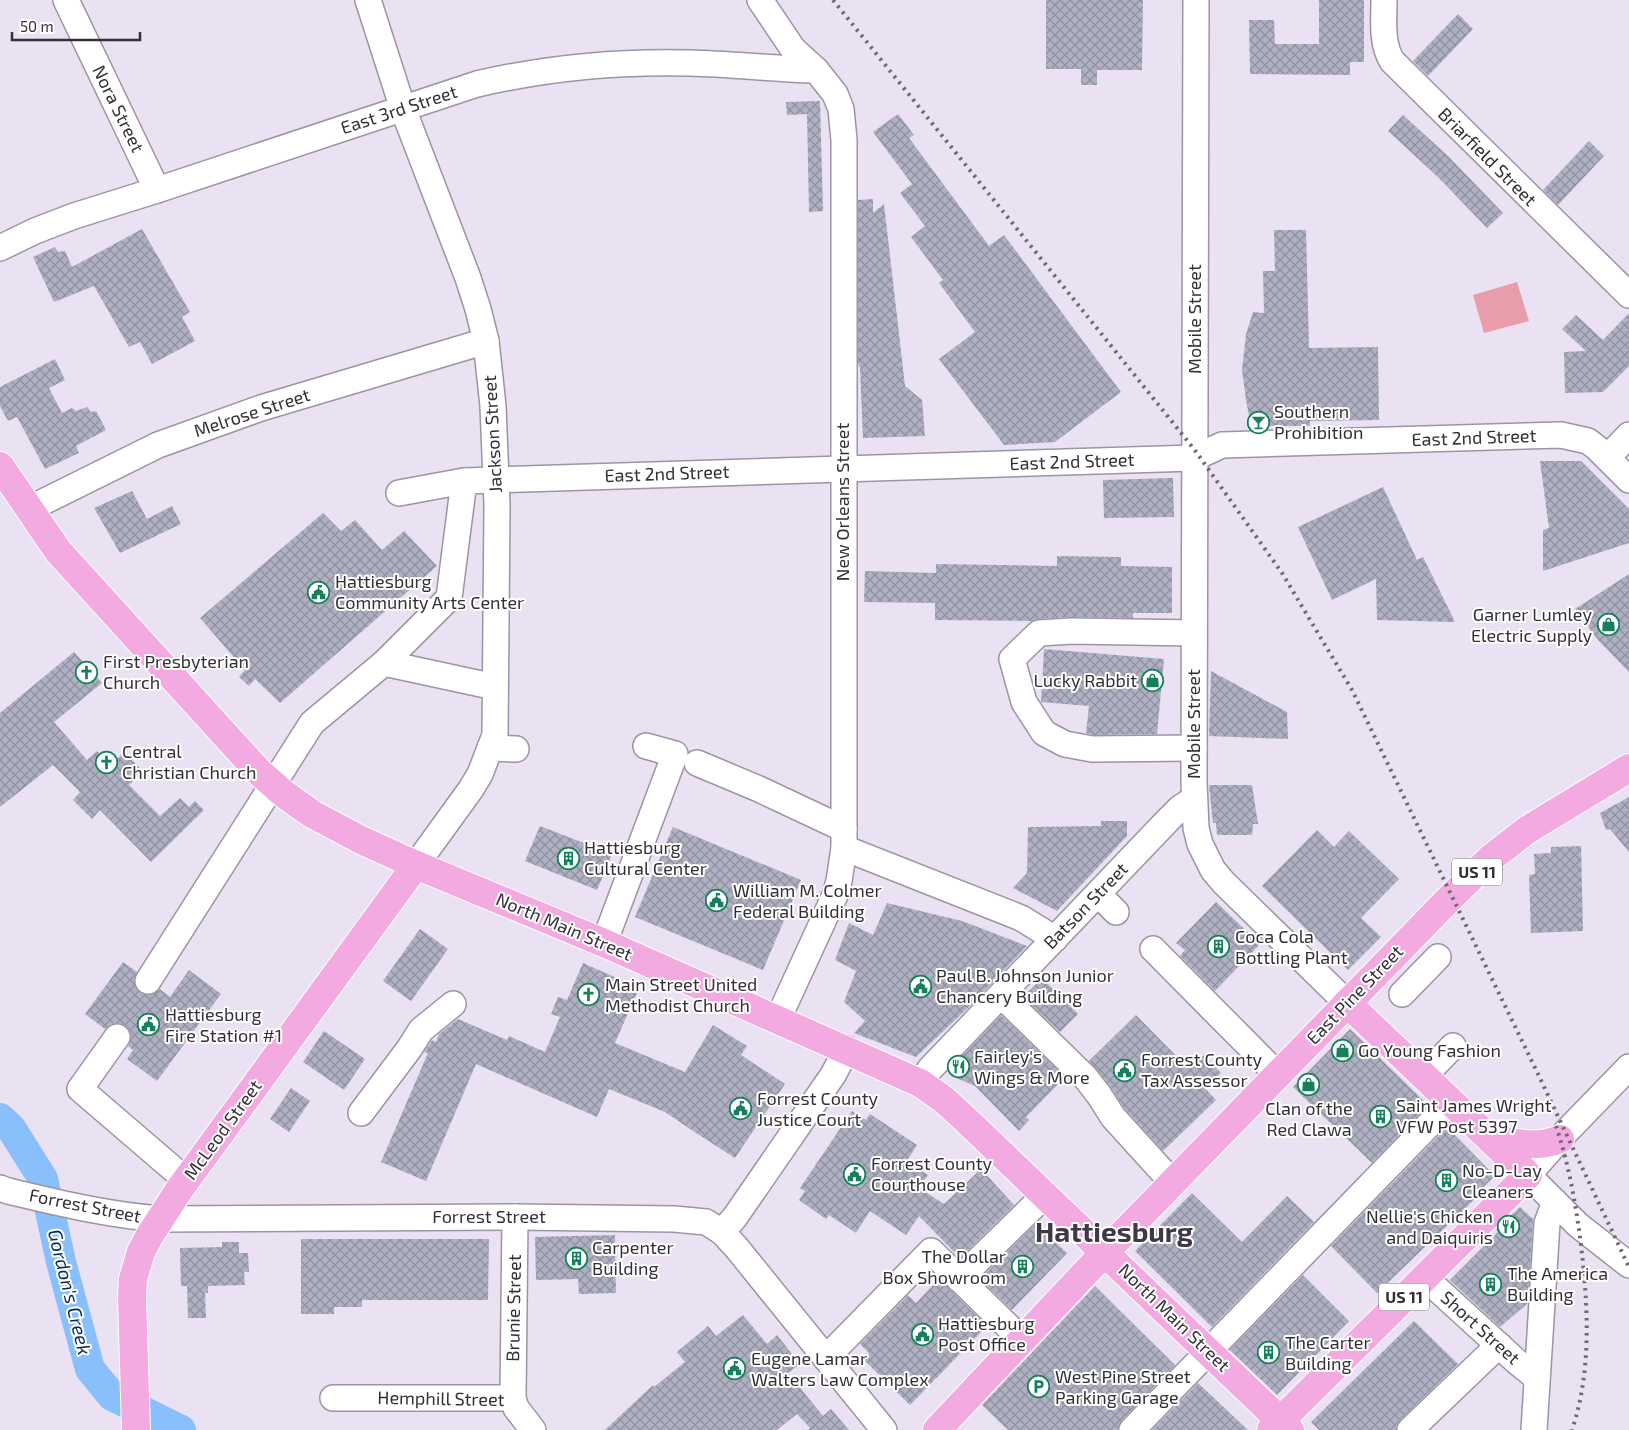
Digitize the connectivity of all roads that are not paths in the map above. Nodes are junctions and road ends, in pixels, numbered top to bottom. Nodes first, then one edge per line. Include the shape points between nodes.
1 (66, 0) edge
2 (368, 0) edge
3 (760, 0) edge
4 (1196, 0) edge
5 (1384, 0) edge
6 (816, 70) junction
7 (403, 109) junction
8 (157, 190) junction
9 (0, 248) edge
10 (1629, 295) edge
11 (486, 341) junction
12 (1629, 435) edge
13 (1194, 458) junction
14 (1607, 458) junction
15 (0, 466) edge
16 (843, 469) junction
17 (496, 479) junction
18 (1629, 480) edge
19 (464, 481) junction
20 (399, 493) dead end
21 (29, 509) junction
22 (1194, 633) junction
23 (384, 663) junction
24 (495, 688) junction
25 (646, 746) dead end
26 (490, 748) junction
27 (1194, 748) junction
28 (516, 749) dead end
29 (697, 763) dead end
30 (1629, 768) edge
31 (274, 785) junction
32 (1194, 799) junction
33 (844, 839) junction
34 (416, 865) junction
35 (1098, 894) junction
36 (1116, 912) dead end
37 (1055, 939) junction
38 (604, 943) junction
39 (1153, 949) dead end
40 (1438, 957) dead end
41 (1386, 963) junction
42 (148, 981) dead end
43 (1001, 995) junction
44 (1347, 1003) junction
45 (453, 1004) dead end
46 (778, 1019) junction
47 (118, 1037) dead end
48 (1453, 1046) dead end
49 (847, 1049) junction
50 (1629, 1067) edge
51 (1278, 1074) junction
52 (1424, 1076) junction
53 (920, 1082) junction
54 (1452, 1102) junction
55 (361, 1113) dead end
56 (1489, 1137) junction
57 (1560, 1139) junction
58 (1528, 1175) junction
59 (186, 1180) junction
60 (1172, 1182) junction
61 (4, 1190) edge
62 (1045, 1195) junction
63 (1555, 1202) junction
64 (515, 1217) junction
65 (160, 1219) junction
66 (722, 1232) junction
67 (1105, 1252) junction
68 (1629, 1265) edge
69 (1424, 1277) junction
70 (959, 1278) junction
71 (1022, 1340) junction
72 (1499, 1345) junction
73 (1209, 1351) junction
74 (826, 1358) junction
75 (1537, 1378) junction
76 (333, 1398) dead end
77 (513, 1398) junction
78 (1281, 1427) edge
79 (136, 1430) edge
80 (533, 1430) edge
81 (884, 1430) edge
82 (937, 1430) edge
83 (1132, 1430) edge
84 (1410, 1430) edge
85 (1534, 1430) edge

1 - 8 street, Nora Street
2 - 7 street, Jackson Street
3 - 6 street, New Orleans Street via 792,49
4 - 13 street, Mobile Street
5 - 10 street, Briarfield Street via 1384,40 1392,61
6 - 7 street, East 3rd Street via 653,63 534,72 477,84
6 - 16 street, New Orleans Street via 838,101 844,129
7 - 8 street, East 3rd Street
7 - 11 street, Jackson Street via 468,278
8 - 9 street, East 3rd Street via 54,223
11 - 17 street, Jackson Street
11 - 21 street, Melrose Street via 261,408 158,445
12 - 14 street
13 - 14 street, East 2nd Street via 1222,445 1560,435 1588,441
13 - 16 street, East 2nd Street
13 - 22 street, Mobile Street
14 - 18 street, East 2nd Street
15 - 21 main road, North Main Street
16 - 17 street, East 2nd Street
16 - 33 street, New Orleans Street
17 - 19 street, East 2nd Street
17 - 24 street, Jackson Street
19 - 20 street, East 2nd Street
19 - 23 street via 449,598
21 - 31 main road, North Main Street via 58,551
22 - 27 street, Mobile Street
22 - 27 street via 1039,633 1012,659 1024,702 1044,733 1065,744 1092,748
23 - 24 street
23 - 31 street via 312,723
24 - 26 street, Jackson Street via 494,735
25 - 38 street via 675,754
26 - 28 street
26 - 34 street, Jackson Street via 471,789
27 - 32 street, Mobile Street
29 - 33 street via 759,789
30 - 41 main road, East Pine Street / US 11 via 1509,843
31 - 34 main road, North Main Street via 327,823
31 - 42 street
32 - 35 street, Batson Street via 1180,808
32 - 44 street, Mobile Street via 1196,828 1215,883
33 - 37 street via 1021,918
33 - 46 street, New Orleans Street via 835,895
34 - 38 main road, North Main Street
34 - 59 main road, McLeod Street
35 - 36 street
35 - 37 street, Batson Street
37 - 43 street, Batson Street
38 - 46 main road, North Main Street
39 - 51 street
40 - 41 street via 1406,990
41 - 44 main road, East Pine Street / US 11
43 - 53 street, Batson Street
43 - 60 street via 1084,1078 1119,1124
44 - 51 main road, East Pine Street / US 11
44 - 52 main road, Mobile Street
45 - 55 street via 421,1030
46 - 49 main road, North Main Street
47 - 59 street via 80,1089
48 - 52 street
49 - 53 main road, North Main Street
49 - 66 street via 833,1075
50 - 57 street
51 - 60 main road, East Pine Street / US 11
52 - 54 main road, Mobile Street
53 - 62 main road, North Main Street via 943,1099
54 - 56 main road, Mobile Street
54 - 73 street
56 - 57 main road via 1534,1144
56 - 58 main road, Mobile Street
57 - 58 street
58 - 63 street, Mobile Street
58 - 69 main road, US 11
59 - 65 main road, McLeod Street
60 - 67 main road, East Pine Street / US 11
61 - 65 street, Forrest Street via 126,1216
62 - 67 main road, North Main Street
62 - 70 street
63 - 68 street, Mobile Street via 1578,1225
63 - 75 street via 1548,1223
64 - 65 street, Forrest Street
64 - 66 street, Forrest Street via 692,1220 706,1222
64 - 77 street, Brunie Street
65 - 79 main road, McLeod Street via 141,1252 133,1279
66 - 74 street, Forrest Street
67 - 71 main road, US 11
67 - 73 main road, North Main Street
69 - 72 street, Short Street
69 - 78 main road, US 11
70 - 71 street
70 - 74 street via 931,1251
71 - 82 main road, US 11
72 - 75 street, Short Street
72 - 84 street
73 - 78 main road, North Main Street
73 - 83 street
74 - 81 street, Forrest Street
75 - 85 street
76 - 77 street, Hemphill Street
77 - 80 street, Hemphill Street via 516,1408

